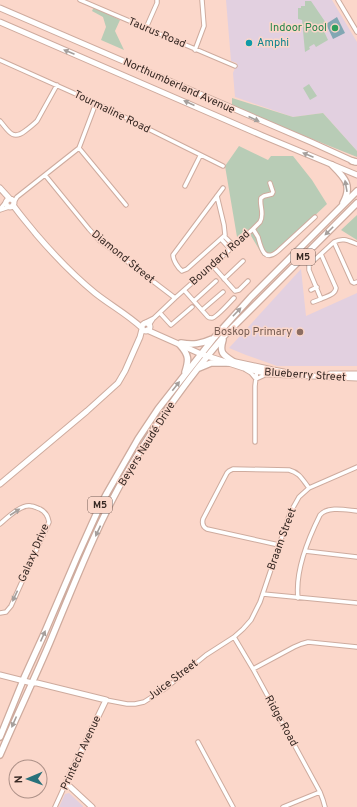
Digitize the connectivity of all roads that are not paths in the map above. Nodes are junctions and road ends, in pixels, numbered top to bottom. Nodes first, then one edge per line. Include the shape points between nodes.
1 (80, 0) edge
2 (157, 0) edge
3 (202, 0) edge
4 (338, 0) edge
5 (0, 8) edge
6 (0, 22) edge
7 (146, 28) junction
8 (357, 32) edge
9 (196, 50) junction
10 (0, 60) edge
11 (235, 66) dead end
12 (56, 85) junction
13 (96, 103) junction
14 (0, 121) edge
15 (79, 148) junction
16 (200, 156) junction
17 (355, 162) edge
18 (332, 165) junction
19 (223, 166) dead end
20 (45, 175) junction
21 (357, 175) edge
22 (270, 183) dead end
23 (185, 186) dead end
24 (223, 188) dead end
25 (1, 189) edge
26 (357, 191) edge
27 (217, 196) junction
28 (10, 203) junction
29 (357, 204) edge
30 (126, 205) dead end
31 (0, 210) edge
32 (339, 210) junction
33 (315, 217) dead end
34 (253, 229) junction
35 (222, 237) junction
36 (334, 242) junction
37 (357, 245) edge
38 (234, 246) junction
39 (230, 249) junction
40 (321, 254) junction
41 (243, 261) dead end
42 (212, 266) junction
43 (224, 279) junction
44 (216, 281) dead end
45 (248, 281) dead end
46 (357, 282) edge
47 (317, 287) junction
48 (184, 290) junction
49 (311, 290) dead end
50 (223, 292) dead end
51 (175, 298) junction
52 (234, 298) dead end
53 (321, 299) junction
54 (194, 301) junction
55 (313, 302) dead end
56 (192, 307) dead end
57 (202, 310) junction
58 (160, 312) junction
59 (146, 327) junction
60 (225, 336) junction
61 (213, 339) junction
62 (180, 344) junction
63 (202, 353) junction
64 (208, 355) junction
65 (231, 362) junction
66 (198, 368) junction
67 (244, 368) junction
68 (257, 369) junction
69 (268, 374) junction
70 (357, 374) edge
71 (185, 375) junction
72 (357, 378) edge
73 (256, 379) junction
74 (255, 442) dead end
75 (357, 467) edge
76 (0, 484) edge
77 (309, 488) junction
78 (357, 511) edge
79 (0, 524) edge
80 (279, 545) junction
81 (305, 551) junction
82 (357, 557) edge
83 (263, 594) junction
84 (298, 598) junction
85 (357, 603) edge
86 (0, 613) edge
87 (234, 637) junction
88 (357, 647) edge
89 (253, 669) junction
90 (0, 674) edge
91 (24, 679) junction
92 (34, 682) junction
93 (106, 700) junction
94 (0, 737) edge
95 (198, 742) dead end
96 (0, 756) edge
97 (66, 783) junction
98 (320, 792) junction
99 (55, 807) edge
100 (92, 807) edge
101 (233, 807) edge
102 (283, 807) edge
103 (325, 807) edge

1 - 7 street, Taurus Road
2 - 7 street
3 - 9 street via 204,26
4 - 8 street
5 -> 17 street, Northumberland Avenue
18 -> 6 street, Northumberland Avenue
7 - 9 street, Taurus Road
9 - 11 street, Taurus Road
10 - 12 street, Tourmaline Road
12 - 13 street, Tourmaline Road
12 - 14 street via 37,121 22,134 13,135
13 - 15 street
13 - 16 street, Tourmaline Road
15 - 20 street
15 - 30 street
16 - 19 street, Tourmaline Road
16 - 23 street
18 - 21 street, Northumberland Avenue
32 -> 18 main road via 346,197 348,185
20 - 28 street
20 - 51 street, Diamond Street via 99,240
22 - 34 street via 274,192 261,198 262,218
24 - 27 street
25 - 28 street, Blueberry Street
26 - 32 main road, Beyers Naudé Drive / M5
27 - 35 street via 225,233
27 - 35 street via 174,253 173,258 179,269 187,269
28 - 31 street
28 - 59 street, Blueberry Street via 76,277
29 -> 60 main road, Beyers Naudé Drive / M5
61 -> 32 main road, Beyers Naudé Drive / M5 via 251,297
33 - 34 street, Boundary Road via 271,255 263,253
34 - 38 street, Boundary Road
35 - 38 street
35 - 39 street
36 - 37 street via 342,239
36 - 40 street
36 - 46 street via 352,282
38 - 39 street, Boundary Road
39 - 42 street, Boundary Road
40 - 47 street via 308,266
40 - 53 street via 336,290
41 - 43 street
42 - 43 street
42 - 48 street, Boundary Road
43 - 45 street via 236,291
44 - 54 street
47 - 49 street
47 - 53 street
48 - 51 street, Boundary Road
48 - 54 street
50 - 57 street
51 - 58 street, Boundary Road
52 - 57 street via 213,318 208,317
53 - 55 street
54 - 57 street
56 - 58 street via 171,325
58 - 59 street, Boundary Road
59 - 62 street, Blueberry Street
59 - 76 street, Boundary Road via 116,386
60 - 64 main road, Beyers Naudé Drive / M5
60 - 65 main road via 221,350
61 - 62 main road via 200,344
61 - 63 main road, Beyers Naudé Drive / M5
62 - 63 street, Blueberry Street
62 - 71 main road via 188,357
63 - 64 street, Blueberry Street
63 - 71 main road, Beyers Naudé Drive / M5
64 - 65 street, Blueberry Street
64 - 66 main road, Beyers Naudé Drive / M5
65 - 66 main road via 211,363
65 - 67 street, Blueberry Street
65 - 68 street, Blueberry Street
66 -> 92 main road, Beyers Naudé Drive / M5 via 149,436 118,489 93,541
67 - 68 street, Blueberry Street
67 - 73 street
68 - 69 street, Blueberry Street
68 - 70 street, Blueberry Street
68 - 73 street
69 - 72 street, Blueberry Street
69 - 73 street
91 -> 71 main road, Beyers Naudé Drive / M5 via 107,493 141,434
73 - 74 street
75 - 77 street, Braam Street
77 - 80 street, Braam Street via 293,507
77 - 80 street via 298,474 288,470 230,470 203,519 204,528
78 - 81 street via 322,512
79 -> 86 street, Galaxy Drive via 16,511 28,506 43,511 48,522 11,606 6,612
80 - 83 street, Braam Street
81 - 82 street
81 - 84 street via 297,583
83 - 84 street
83 - 87 street, Braam Street via 251,620
84 - 85 street
87 - 89 street, Ridge Road
87 - 93 street, Juice Street via 144,702 127,704
88 - 89 street via 308,642
89 - 98 street, Ridge Road
90 - 91 street, Juice Street
91 - 92 street, Juice Street
91 - 94 main road, Beyers Naudé Drive / M5
92 - 93 street, Juice Street
92 -> 96 main road, Beyers Naudé Drive / M5
93 - 97 street, Printech Avenue
95 - 101 street
97 - 99 street, Printech Avenue
97 - 100 street
98 - 102 street
98 - 103 street, Ridge Road

